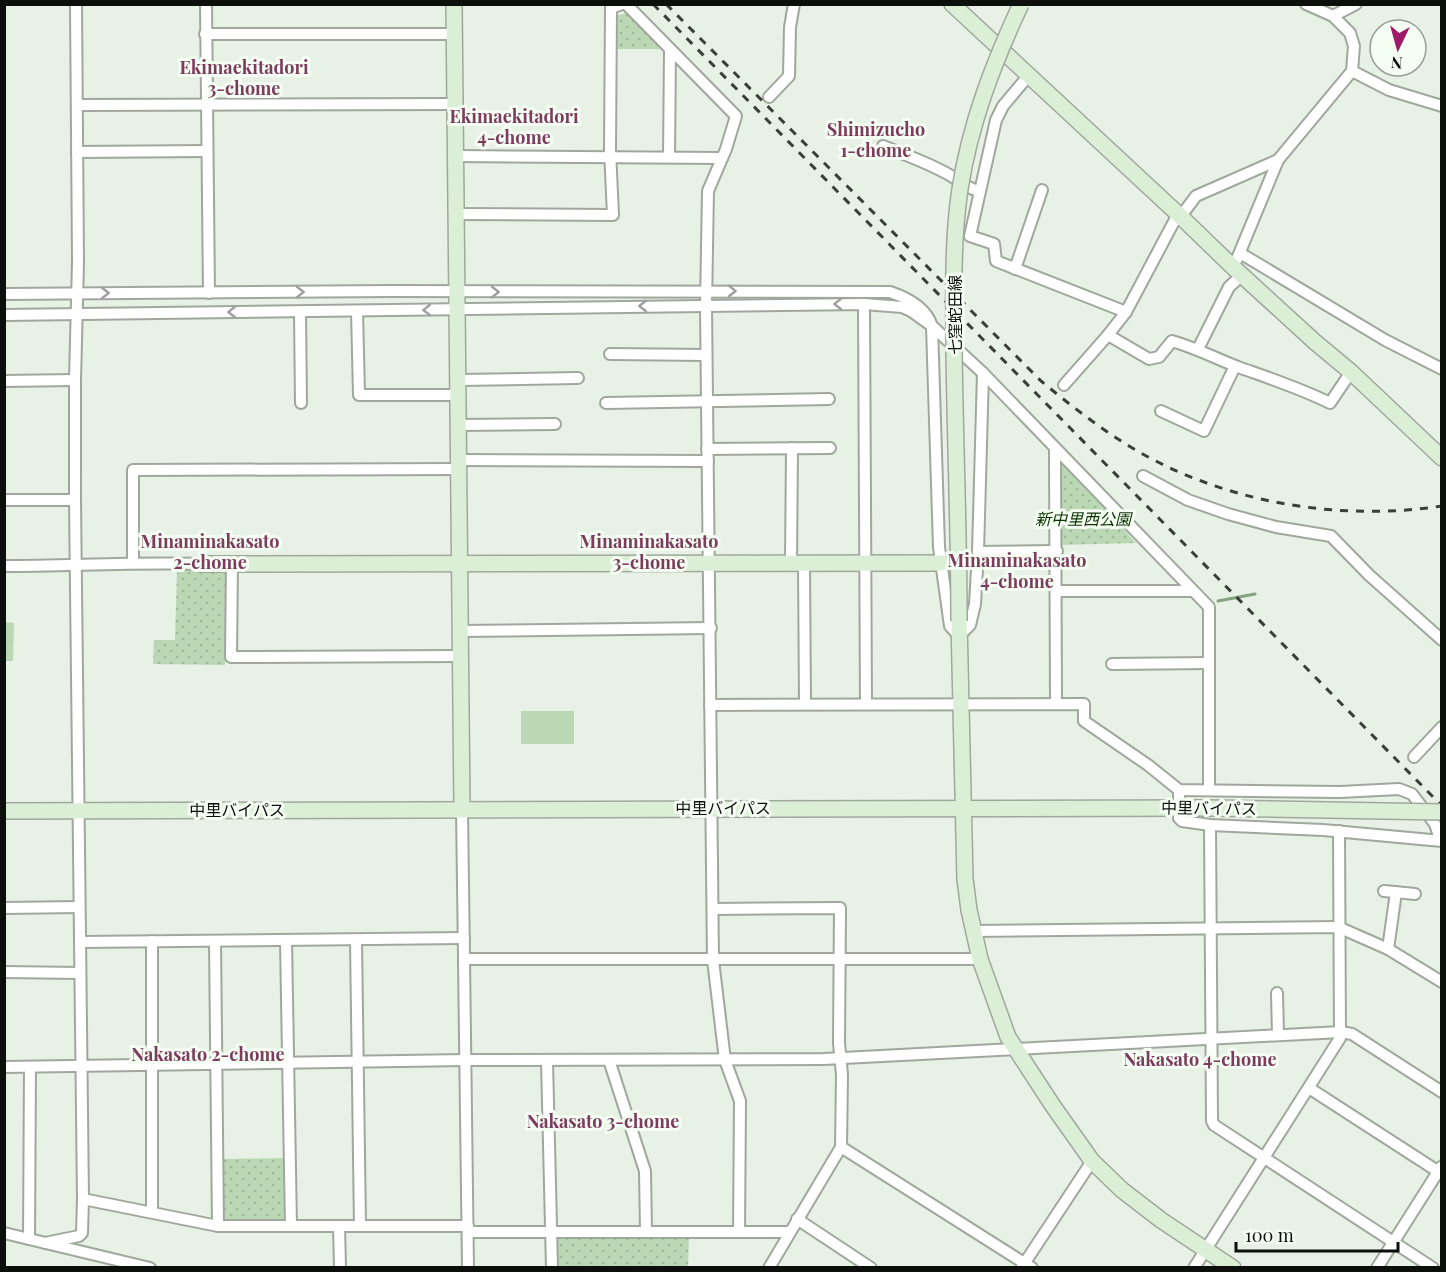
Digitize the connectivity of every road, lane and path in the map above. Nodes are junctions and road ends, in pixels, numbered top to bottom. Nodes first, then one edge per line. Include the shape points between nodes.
1 (76, 4) edge
2 (206, 4) edge
3 (454, 4) edge
4 (624, 4) edge
5 (794, 4) edge
6 (952, 4) edge
7 (1021, 4) edge
8 (1305, 4) edge
9 (1356, 4) edge
10 (1333, 16) junction
11 (206, 34) junction
12 (454, 34) junction
13 (670, 50) junction
14 (1352, 71) junction
15 (1029, 75) junction
16 (769, 98) dead end
17 (455, 104) junction
18 (77, 105) junction
19 (207, 105) junction
20 (1442, 106) edge
21 (883, 146) dead end
22 (207, 151) junction
23 (77, 152) junction
24 (456, 156) junction
25 (611, 156) junction
26 (669, 157) junction
27 (722, 158) junction
28 (1278, 160) junction
29 (1042, 190) dead end
30 (979, 191) junction
31 (457, 214) junction
32 (1180, 215) junction
33 (1238, 265) junction
34 (1015, 269) junction
35 (458, 291) junction
36 (706, 291) junction
37 (209, 293) junction
38 (4, 294) edge
39 (78, 294) junction
40 (864, 304) junction
41 (706, 306) junction
42 (458, 308) junction
43 (357, 311) junction
44 (300, 312) junction
45 (1126, 312) junction
46 (77, 313) junction
47 (4, 315) edge
48 (932, 326) junction
49 (1108, 335) junction
50 (1198, 349) junction
51 (610, 354) dead end
52 (706, 355) junction
53 (1235, 366) junction
54 (1442, 369) edge
55 (1351, 372) junction
56 (983, 373) junction
57 (578, 378) dead end
58 (75, 380) junction
59 (4, 381) edge
60 (1064, 385) dead end
61 (459, 387) junction
62 (829, 399) dead end
63 (707, 401) junction
64 (301, 403) dead end
65 (606, 403) dead end
66 (1161, 411) dead end
67 (555, 424) dead end
68 (458, 425) junction
69 (792, 448) junction
70 (830, 448) dead end
71 (1055, 450) junction
72 (708, 455) junction
73 (1442, 458) edge
74 (459, 465) junction
75 (1143, 476) dead end
76 (4, 500) edge
77 (75, 500) junction
78 (1057, 551) junction
79 (978, 552) junction
80 (709, 562) junction
81 (133, 563) junction
82 (460, 563) junction
83 (798, 563) junction
84 (865, 563) junction
85 (941, 563) junction
86 (201, 564) joint
87 (232, 564) junction
88 (4, 566) edge
89 (76, 566) junction
90 (1057, 591) junction
91 (1193, 591) junction
92 (711, 628) junction
93 (959, 628) junction
94 (460, 631) junction
95 (1442, 640) edge
96 (460, 656) junction
97 (1209, 663) junction
98 (1112, 664) dead end
99 (960, 703) junction
100 (1056, 703) junction
101 (805, 704) junction
102 (866, 704) junction
103 (710, 705) junction
104 (1442, 728) edge
105 (1414, 757) dead end
106 (1179, 790) junction
107 (1209, 790) junction
108 (963, 807) junction
109 (712, 808) junction
110 (1179, 808) junction
111 (462, 809) junction
112 (78, 810) junction
113 (4, 811) edge
114 (1442, 812) edge
115 (1210, 825) junction
116 (1339, 831) junction
117 (1441, 840) edge
118 (1384, 891) dead end
119 (1396, 892) junction
120 (1415, 894) dead end
121 (79, 907) junction
122 (4, 908) edge
123 (712, 909) junction
124 (1211, 927) junction
125 (1338, 927) junction
126 (973, 931) junction
127 (464, 938) junction
128 (152, 941) junction
129 (215, 941) junction
130 (286, 941) junction
131 (356, 941) junction
132 (80, 942) junction
133 (1388, 948) junction
134 (980, 958) junction
135 (464, 959) junction
136 (841, 959) junction
137 (713, 960) junction
138 (4, 972) edge
139 (80, 973) junction
140 (1442, 982) edge
141 (1277, 993) dead end
142 (1341, 1032) junction
143 (1278, 1035) junction
144 (1211, 1038) junction
145 (1016, 1049) junction
146 (841, 1058) junction
147 (466, 1060) junction
148 (609, 1060) junction
149 (725, 1060) junction
150 (547, 1061) junction
151 (358, 1062) junction
152 (287, 1063) junction
153 (218, 1064) junction
154 (152, 1065) junction
155 (4, 1067) edge
156 (30, 1067) junction
157 (82, 1067) junction
158 (1309, 1088) junction
159 (1442, 1092) edge
160 (841, 1147) junction
161 (1264, 1157) junction
162 (1092, 1161) junction
163 (1440, 1171) edge
164 (83, 1199) junction
165 (152, 1211) junction
166 (798, 1219) junction
167 (218, 1226) junction
168 (291, 1226) junction
169 (339, 1226) junction
170 (360, 1226) junction
171 (468, 1229) junction
172 (552, 1232) junction
173 (646, 1232) junction
174 (739, 1232) junction
175 (789, 1232) junction
176 (4, 1233) edge
177 (29, 1239) junction
178 (1393, 1241) junction
179 (45, 1243) junction
180 (1205, 1250) junction
181 (1026, 1266) edge
182 (150, 1268) edge
183 (340, 1268) edge
184 (468, 1268) edge
185 (552, 1268) edge
186 (768, 1268) edge
187 (871, 1268) edge
188 (1194, 1268) edge
189 (1233, 1268) edge
190 (1377, 1268) edge
191 (1433, 1268) edge

1 - 18 street
2 - 11 street
3 - 12 street
4 - 13 street
4 - 25 street via 611,8
5 - 16 street via 789,76
6 - 15 street
7 - 93 street, 七窪蛇田線, bridge via 978,109 960,190 954,316
8 - 10 street
9 - 10 street
10 - 14 street via 1350,33
11 - 12 street
11 - 19 street
12 - 17 street
13 - 26 street
13 - 27 street via 736,116
14 - 20 street via 1389,90
14 - 28 street
15 - 30 street via 996,120
15 - 32 street
17 - 19 street
17 - 24 street
18 - 19 street
18 - 23 street
19 - 22 street
21 - 30 street via 916,158 968,189
22 - 23 street
22 - 37 street
23 - 39 street
24 - 25 street
24 - 31 street
25 - 26 street
25 - 31 street via 613,215
26 - 27 street
27 - 36 street via 708,191
28 - 32 street via 1196,196
28 - 33 street
29 - 34 street
30 - 34 street via 970,236 994,244 996,261
31 - 35 street
32 - 33 street
32 - 45 street
33 - 50 street
33 - 54 street
33 - 55 street
34 - 45 street
35 -> 36 street
37 -> 35 street
35 - 42 street
36 - 41 street
36 -> 48 street via 890,292 910,300 929,316
39 -> 37 street
38 - 39 street
39 - 46 street
40 -> 41 street
40 - 48 street via 902,307
40 - 84 street
41 -> 42 street
41 - 52 street
42 -> 43 street
42 - 61 street
43 - 44 street
43 - 61 street via 359,395
44 -> 46 street
44 - 64 street
45 - 49 street
46 - 47 street
46 - 58 street
48 - 56 street
48 - 85 street
49 - 50 street via 1149,359 1159,357 1172,341
49 - 60 street
50 - 53 street
51 - 52 street
52 - 63 street
53 - 55 street via 1330,403
53 - 66 street via 1204,431
55 - 73 street
56 - 71 street
56 - 79 street
57 - 61 street
58 - 59 street
58 - 77 street
61 - 68 street
62 - 63 street
63 - 65 street
63 - 72 street
67 - 68 street
68 - 74 street
69 - 70 street
69 - 72 street
69 - 83 street
71 - 78 street
71 - 91 street
72 - 74 street
72 - 80 street
74 - 81 street via 133,470
74 - 82 street
75 - 95 street via 1188,500 1228,514 1331,536
76 - 77 street
77 - 89 street
78 - 79 street
78 - 90 street
79 - 93 street via 970,625
80 - 82 street
80 - 83 street
80 - 92 street
81 - 86 street
81 - 89 street
82 - 87 street
82 - 94 street
83 - 84 street
83 - 101 street
84 - 85 street
84 - 102 street
85 - 93 street via 950,626
86 - 87 street
87 - 96 street via 231,657
88 - 89 street
89 - 112 street
90 - 91 street
90 - 100 street
91 - 97 street via 1209,607
92 - 94 street
92 - 103 street
93 - 99 street, 七窪蛇田線
94 - 96 street
96 - 111 street
97 - 98 street
97 - 107 street
99 - 100 street
99 - 102 street
99 - 108 street, 七窪蛇田線
100 - 106 street via 1084,704 1084,721
101 - 102 street
101 - 103 street
103 - 109 street
104 - 105 street
106 - 107 street
106 - 110 street
107 - 117 street via 1399,789 1412,794
108 - 109 street, 中里バイパス
108 - 110 street, 中里バイパス
108 - 126 street, 七窪蛇田線 via 965,879
109 - 111 street, 中里バイパス
109 - 123 street
110 - 114 street, 中里バイパス, bridge
110 - 115 street via 1182,821
111 - 112 street, 中里バイパス
111 - 127 street
112 - 113 street, 中里バイパス
112 - 121 street
115 - 116 street
115 - 124 street
116 - 117 street
116 - 125 street
118 - 119 street
119 - 120 street
119 - 133 street
121 - 122 street
121 - 132 street
123 - 136 street via 840,908
123 - 137 street
124 - 125 street
124 - 126 street
124 - 144 street
125 - 133 street
125 - 142 street
126 - 134 street, 七窪蛇田線
127 - 131 street
127 - 135 street
128 - 129 street
128 - 132 street
128 - 154 street
129 - 130 street
129 - 153 street
130 - 131 street
130 - 152 street
131 - 151 street
132 - 139 street
133 - 140 street
134 - 136 street
134 - 145 street, 七窪蛇田線 via 1008,1037
135 - 137 street
135 - 147 street
136 - 137 street
136 - 146 street
137 - 149 street
138 - 139 street
139 - 157 street
141 - 143 street
142 - 143 street
142 - 158 street via 1337,1046
142 - 159 street via 1352,1034
143 - 144 street
144 - 145 street
144 - 161 street via 1212,1121
145 - 146 street
145 - 162 street, 七窪蛇田線
146 - 149 street
146 - 160 street
147 - 150 street
147 - 151 street
147 - 171 street
148 - 149 street
148 - 150 street
148 - 173 street via 645,1171
149 - 174 street via 740,1101
150 - 172 street
151 - 152 street
151 - 170 street
152 - 153 street
152 - 168 street
153 - 154 street
153 - 167 street
154 - 157 street
154 - 165 street
155 - 156 street
156 - 157 street
156 - 177 street
157 - 164 street
158 - 161 street
158 - 163 street
160 - 166 street
160 - 181 street
161 - 178 street
161 - 180 street
162 - 180 street, 七窪蛇田線 via 1161,1221
162 - 181 street
163 - 178 street
164 - 165 street
164 - 179 street via 82,1233
165 - 167 street
166 - 175 street
166 - 187 street
167 - 168 street
168 - 169 street
169 - 170 street
169 - 183 street
170 - 171 street
171 - 172 street
171 - 184 street
172 - 173 street
172 - 185 street
173 - 174 street
174 - 175 street
175 - 186 street
176 - 177 street
177 - 179 street
178 - 190 street
178 - 191 street
179 - 182 street
180 - 188 street
180 - 189 street, 七窪蛇田線

